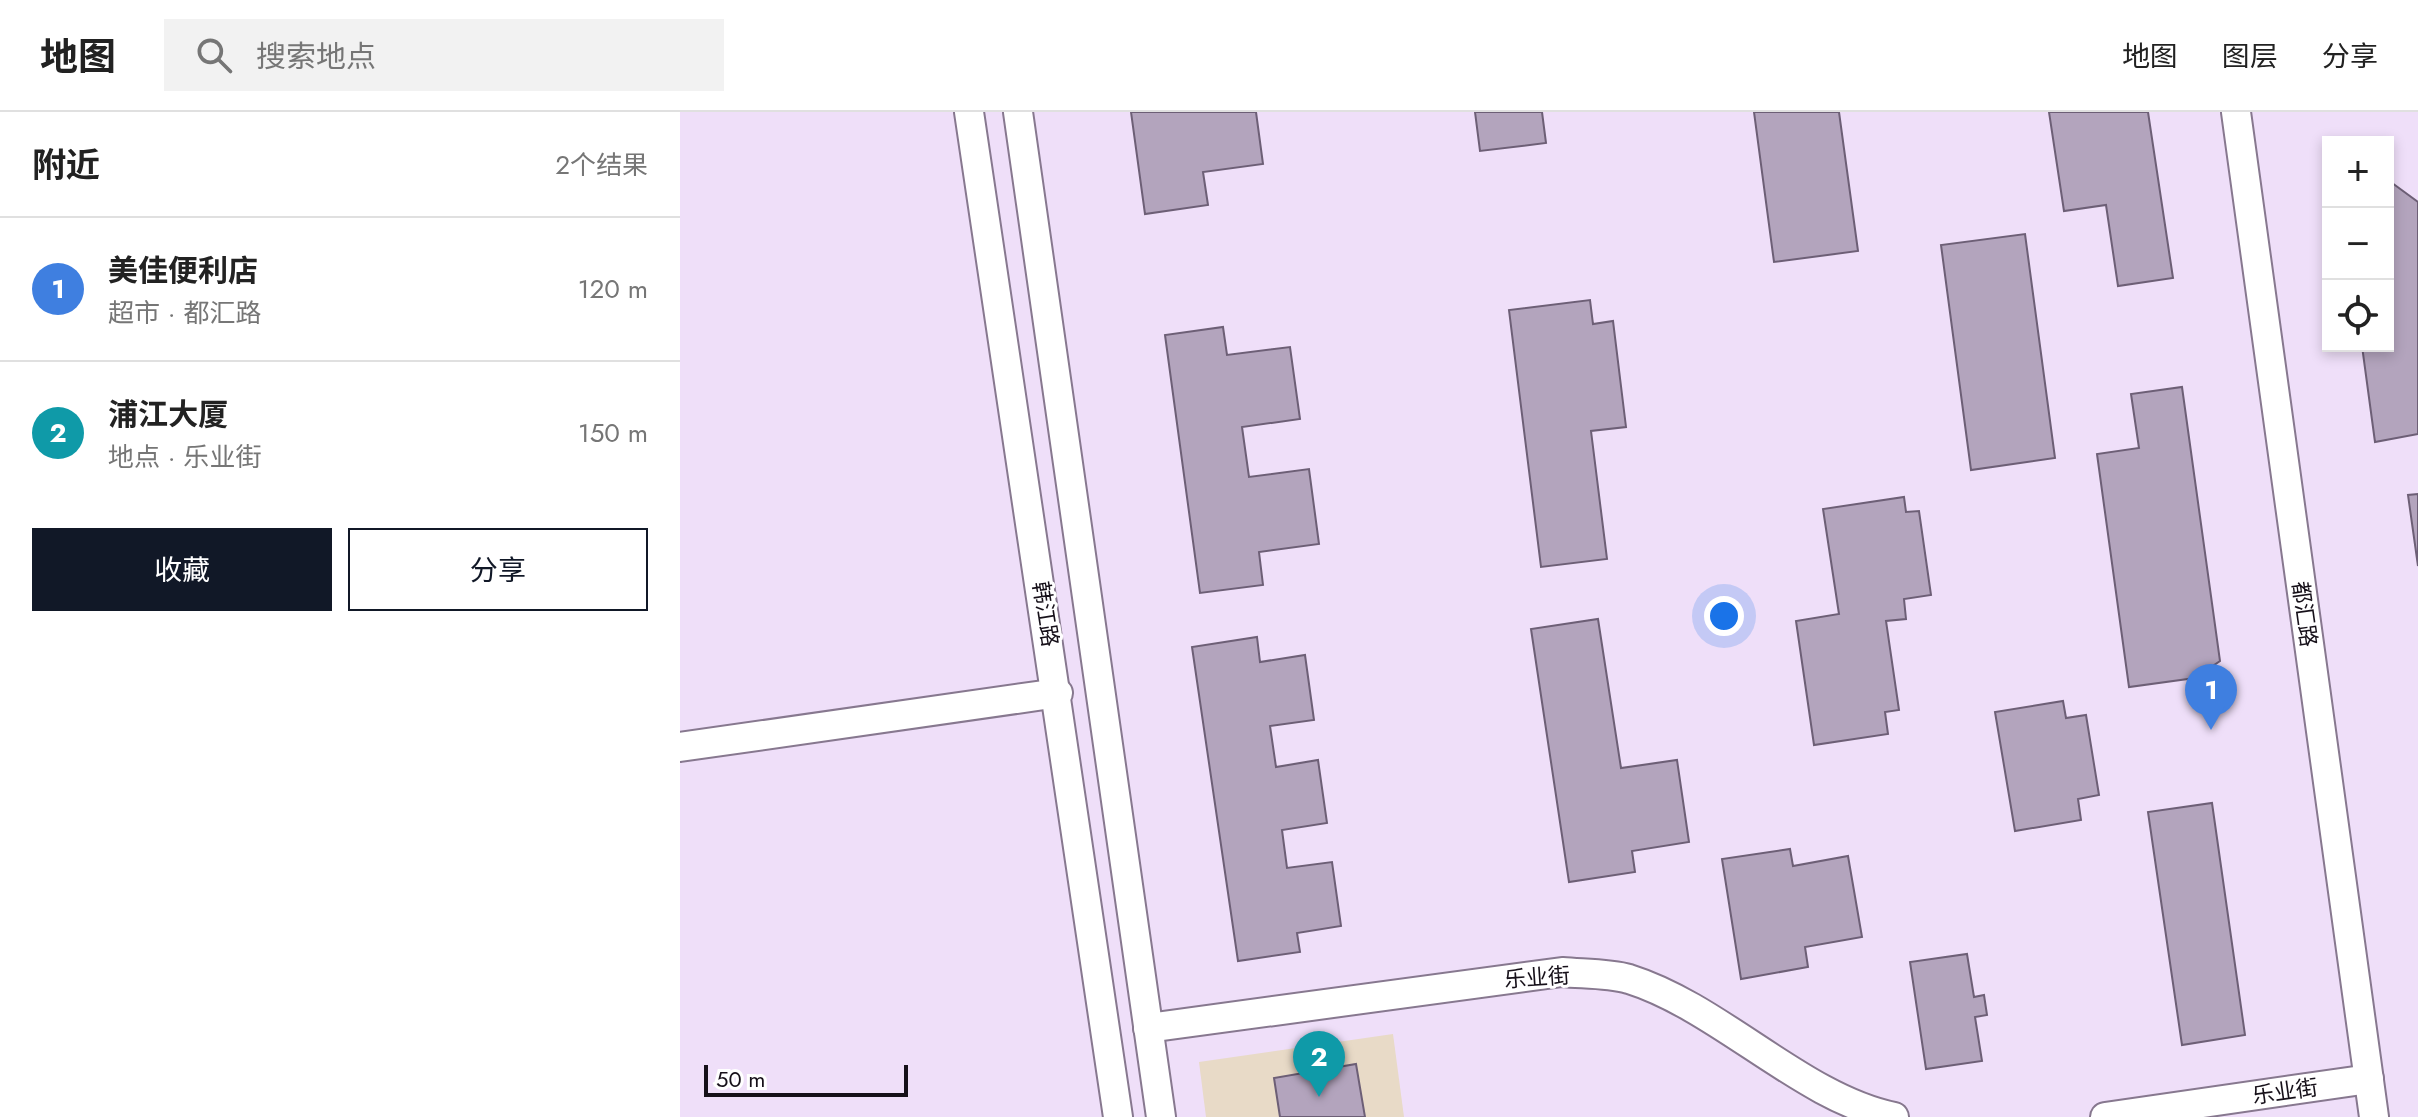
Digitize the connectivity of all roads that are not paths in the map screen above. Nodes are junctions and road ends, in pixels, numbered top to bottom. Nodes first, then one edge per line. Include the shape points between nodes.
1 (969, 112) edge
2 (1018, 112) edge
3 (2236, 112) edge
4 (1058, 693) junction
5 (680, 747) edge
6 (1148, 1028) junction
7 (2369, 1079) junction
8 (1118, 1117) edge
9 (1161, 1117) edge
10 (1894, 1117) edge
11 (2105, 1117) edge
12 (2374, 1117) edge

1 - 4 street, 韩江路
2 - 6 street, 韩江路
3 - 7 street, 都汇路
4 - 5 street
4 - 8 street, 韩江路
6 - 9 street, 韩江路
6 - 10 street, 乐业街 via 1562,972 1627,979 1683,1002 1821,1086
7 - 11 street, 乐业街
7 - 12 street, 都汇路

